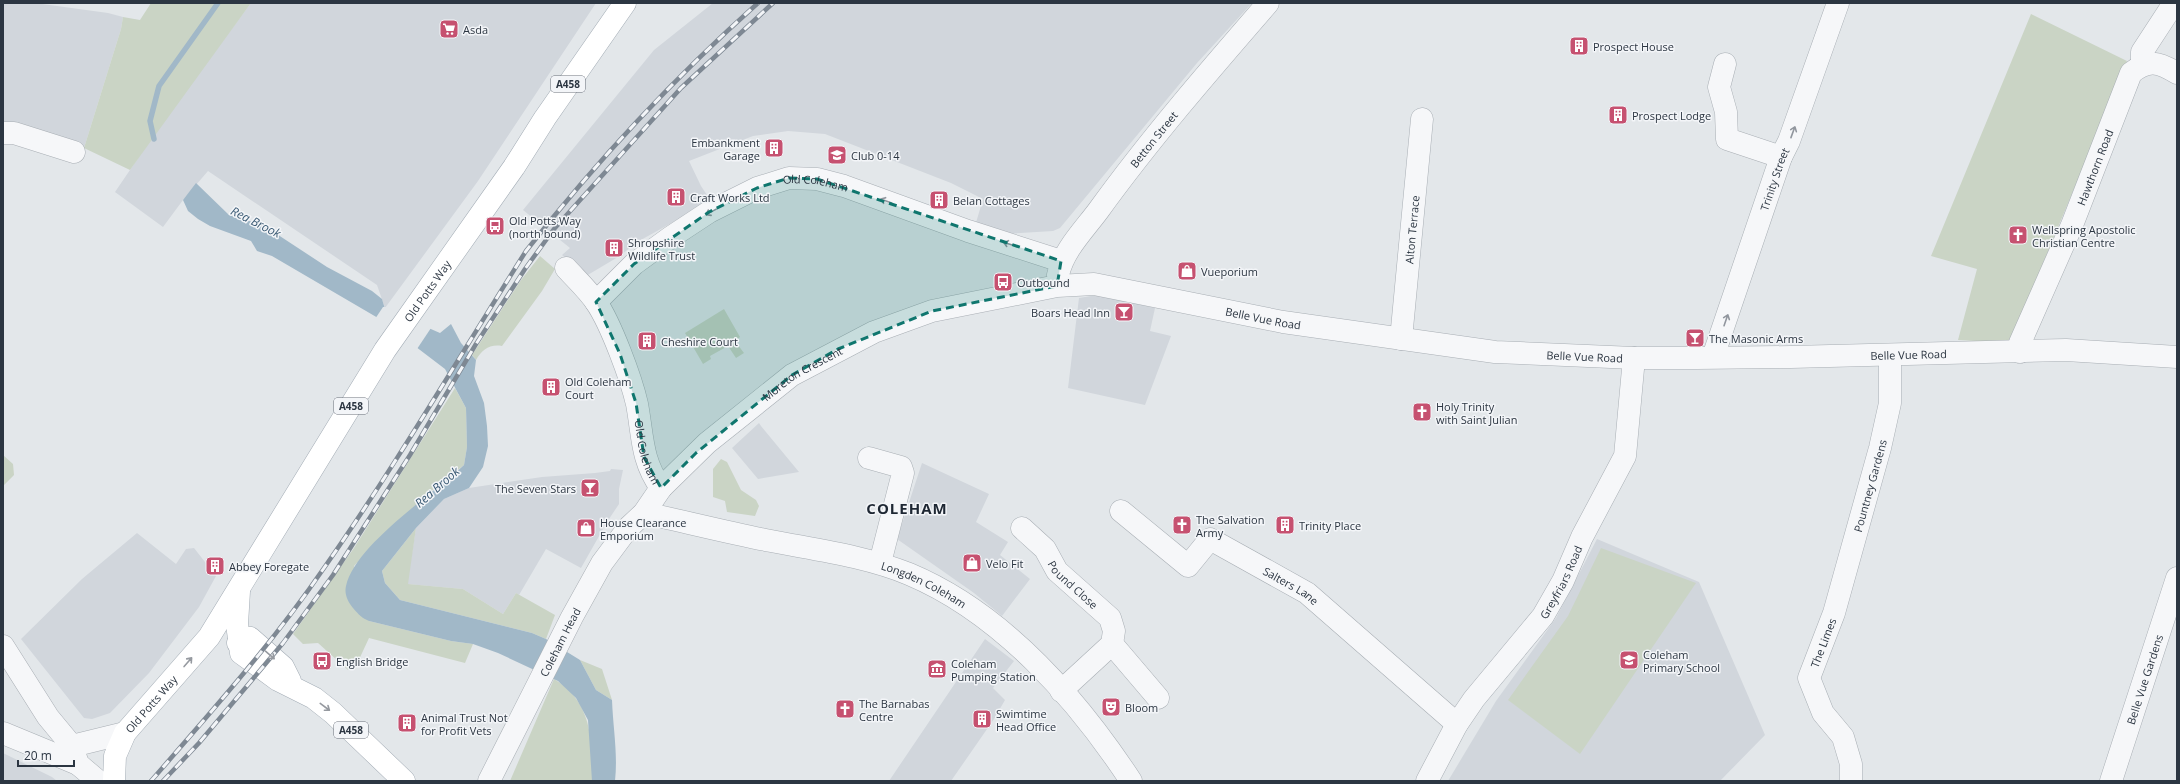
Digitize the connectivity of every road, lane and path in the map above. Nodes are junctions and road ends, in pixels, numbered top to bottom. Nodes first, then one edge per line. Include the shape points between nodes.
1 (625, 3) edge
2 (1268, 3) edge
3 (1838, 3) edge
4 (2174, 3) edge
5 (1725, 64) dead end
6 (2142, 65) junction
7 (2177, 73) edge
8 (1422, 119) dead end
9 (3, 133) edge
10 (74, 152) dead end
11 (1781, 156) junction
12 (1054, 258) junction
13 (566, 268) dead end
14 (1057, 286) junction
15 (998, 296) joint
16 (596, 302) junction
17 (1401, 339) junction
18 (2020, 352) junction
19 (1890, 355) junction
20 (1713, 357) junction
21 (2177, 357) edge
22 (1634, 358) junction
23 (869, 458) dead end
24 (661, 488) junction
25 (1121, 511) dead end
26 (644, 513) junction
27 (1022, 528) dead end
28 (880, 564) junction
29 (2177, 578) edge
30 (240, 586) junction
31 (1834, 613) joint
32 (209, 637) junction
33 (238, 643) junction
34 (1112, 644) junction
35 (3, 646) edge
36 (1061, 691) junction
37 (1158, 698) dead end
38 (1457, 724) junction
39 (3, 733) edge
40 (125, 733) junction
41 (75, 755) junction
42 (98, 781) edge
43 (114, 781) edge
44 (404, 781) edge
45 (490, 781) edge
46 (1131, 781) edge
47 (1427, 781) edge
48 (1851, 781) edge
49 (2111, 781) edge

1 - 30 main road, Old Potts Way / A458 via 385,350
2 - 12 street, Betton Street
11 -> 3 street, Trinity Street via 1790,141
4 - 6 street via 2142,52
5 - 11 street via 1719,87 1726,112 1727,139
6 - 7 street via 2155,63
6 - 18 street, Hawthorn Road via 2131,73 2072,225 2020,343
8 - 17 street, Alton Terrace
9 - 10 street via 14,133
20 -> 11 street, Trinity Street
12 - 14 street, Betton Street
12 -> 16 street, Old Coleham via 968,231 844,186 817,179 789,178 757,188 709,212 634,264
13 - 16 street, Old Coleham
14 - 15 street, Belle Vue Road
14 - 17 street, Belle Vue Road via 1094,284 1283,322
15 - 24 street, Moreton Crescent via 909,318 838,349 792,375 707,442
16 - 24 street, Old Coleham via 620,354 636,403 644,457 651,474
17 - 22 street, Belle Vue Road via 1495,352
18 - 19 street, Belle Vue Road
18 - 21 street, Belle Vue Road via 2066,350
19 - 20 street, Belle Vue Road
19 - 31 street, Pountney Gardens via 1890,403
20 - 22 street, Belle Vue Road
22 - 38 street, Greyfriars Road via 1625,456 1543,616 1474,699
23 - 28 street via 901,467 903,473
24 - 26 street, Moreton Crescent
25 - 38 street, Salters Lane via 1188,566 1210,538 1307,594
26 - 28 street, Longden Coleham
26 - 45 street, Coleham Head via 628,528 602,563 542,675
27 - 34 street, Pound Close via 1045,549 1057,571 1110,618 1114,631
28 - 36 street, Longden Coleham via 909,574 949,593 1028,654
29 - 49 street, Belle Vue Gardens
30 - 32 main road, Old Potts Way / A458
30 - 33 main road, Old Potts Way / A458
31 - 48 street, The Limes via 1809,678 1823,713 1843,736 1851,764
32 - 33 main road, A458
40 -> 32 main road, Old Potts Way / A458
33 -> 44 main road, A458 via 250,638 283,667 292,687 314,698 333,713
34 - 36 street
34 - 37 street
35 - 41 street
36 - 46 street, Longden Coleham via 1116,758
38 - 47 street, Greyfriars Road
39 - 41 street
40 - 41 street
40 - 43 main road, Old Potts Way / A458 via 115,756
41 - 42 street

